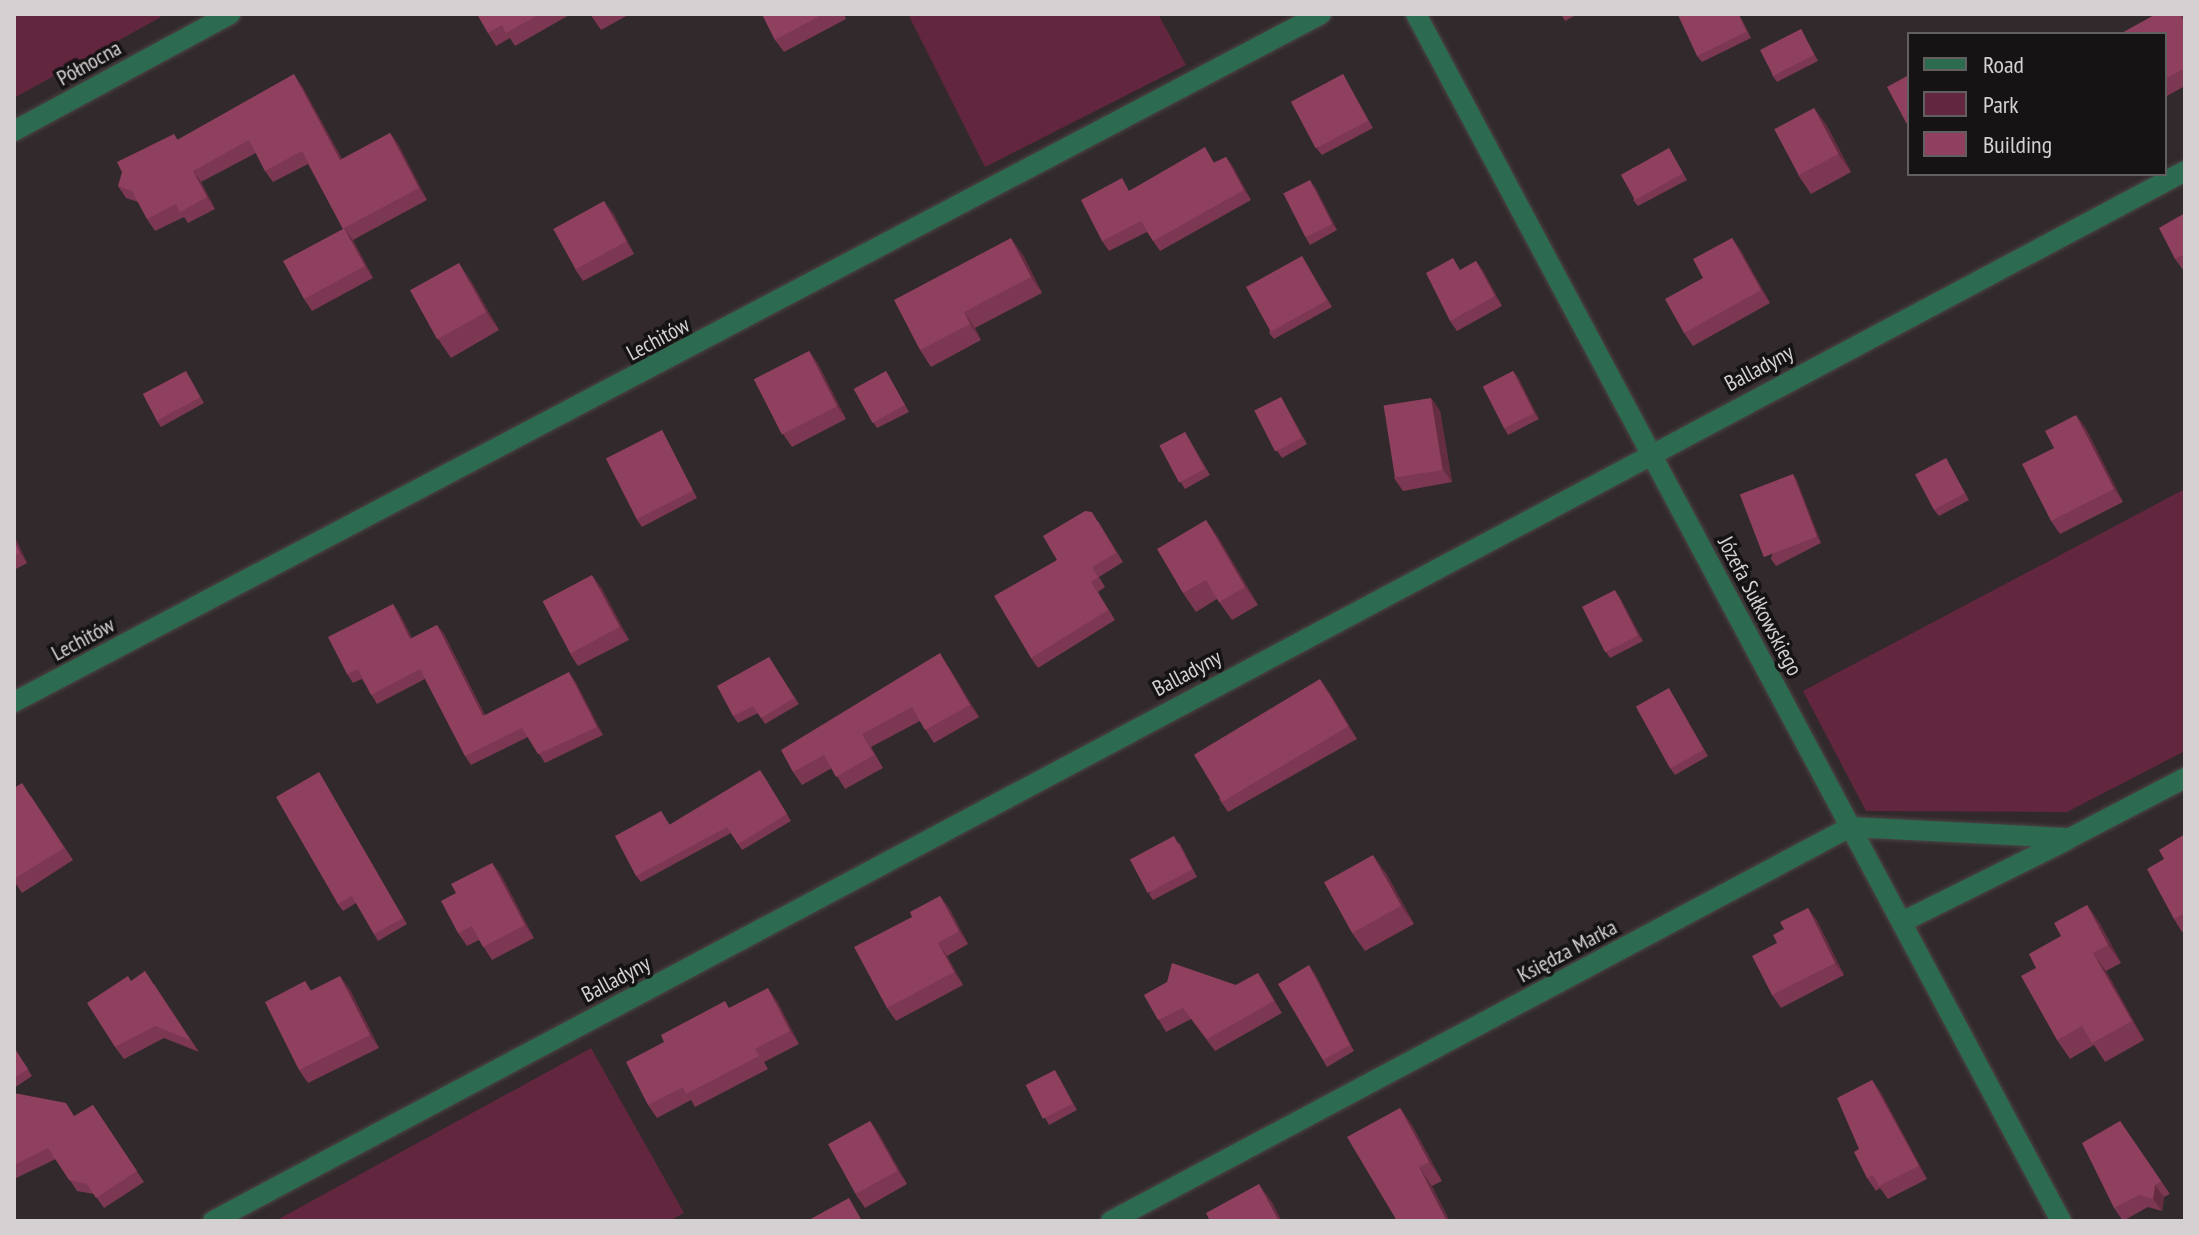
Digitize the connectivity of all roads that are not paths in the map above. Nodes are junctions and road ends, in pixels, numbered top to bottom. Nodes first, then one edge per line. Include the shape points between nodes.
1 (230, 14) edge
2 (1321, 14) edge
3 (1416, 14) edge
4 (14, 131) edge
5 (2185, 171) edge
6 (1651, 452) junction
7 (14, 702) edge
8 (2185, 778) edge
9 (1850, 827) junction
10 (2070, 838) junction
11 (1904, 921) junction
12 (213, 1221) edge
13 (1111, 1221) edge
14 (2061, 1221) edge

1 - 4 street, Północna
2 - 7 street, Lechitów
3 - 6 street, Józefa Sułkowskiego
5 - 6 street, Balladyny
6 - 9 street, Józefa Sułkowskiego
6 - 12 street, Balladyny
8 - 10 street
9 - 10 street
9 - 11 street, Józefa Sułkowskiego
9 - 13 street, Księdza Marka
10 - 11 street
11 - 14 street, Józefa Sułkowskiego

